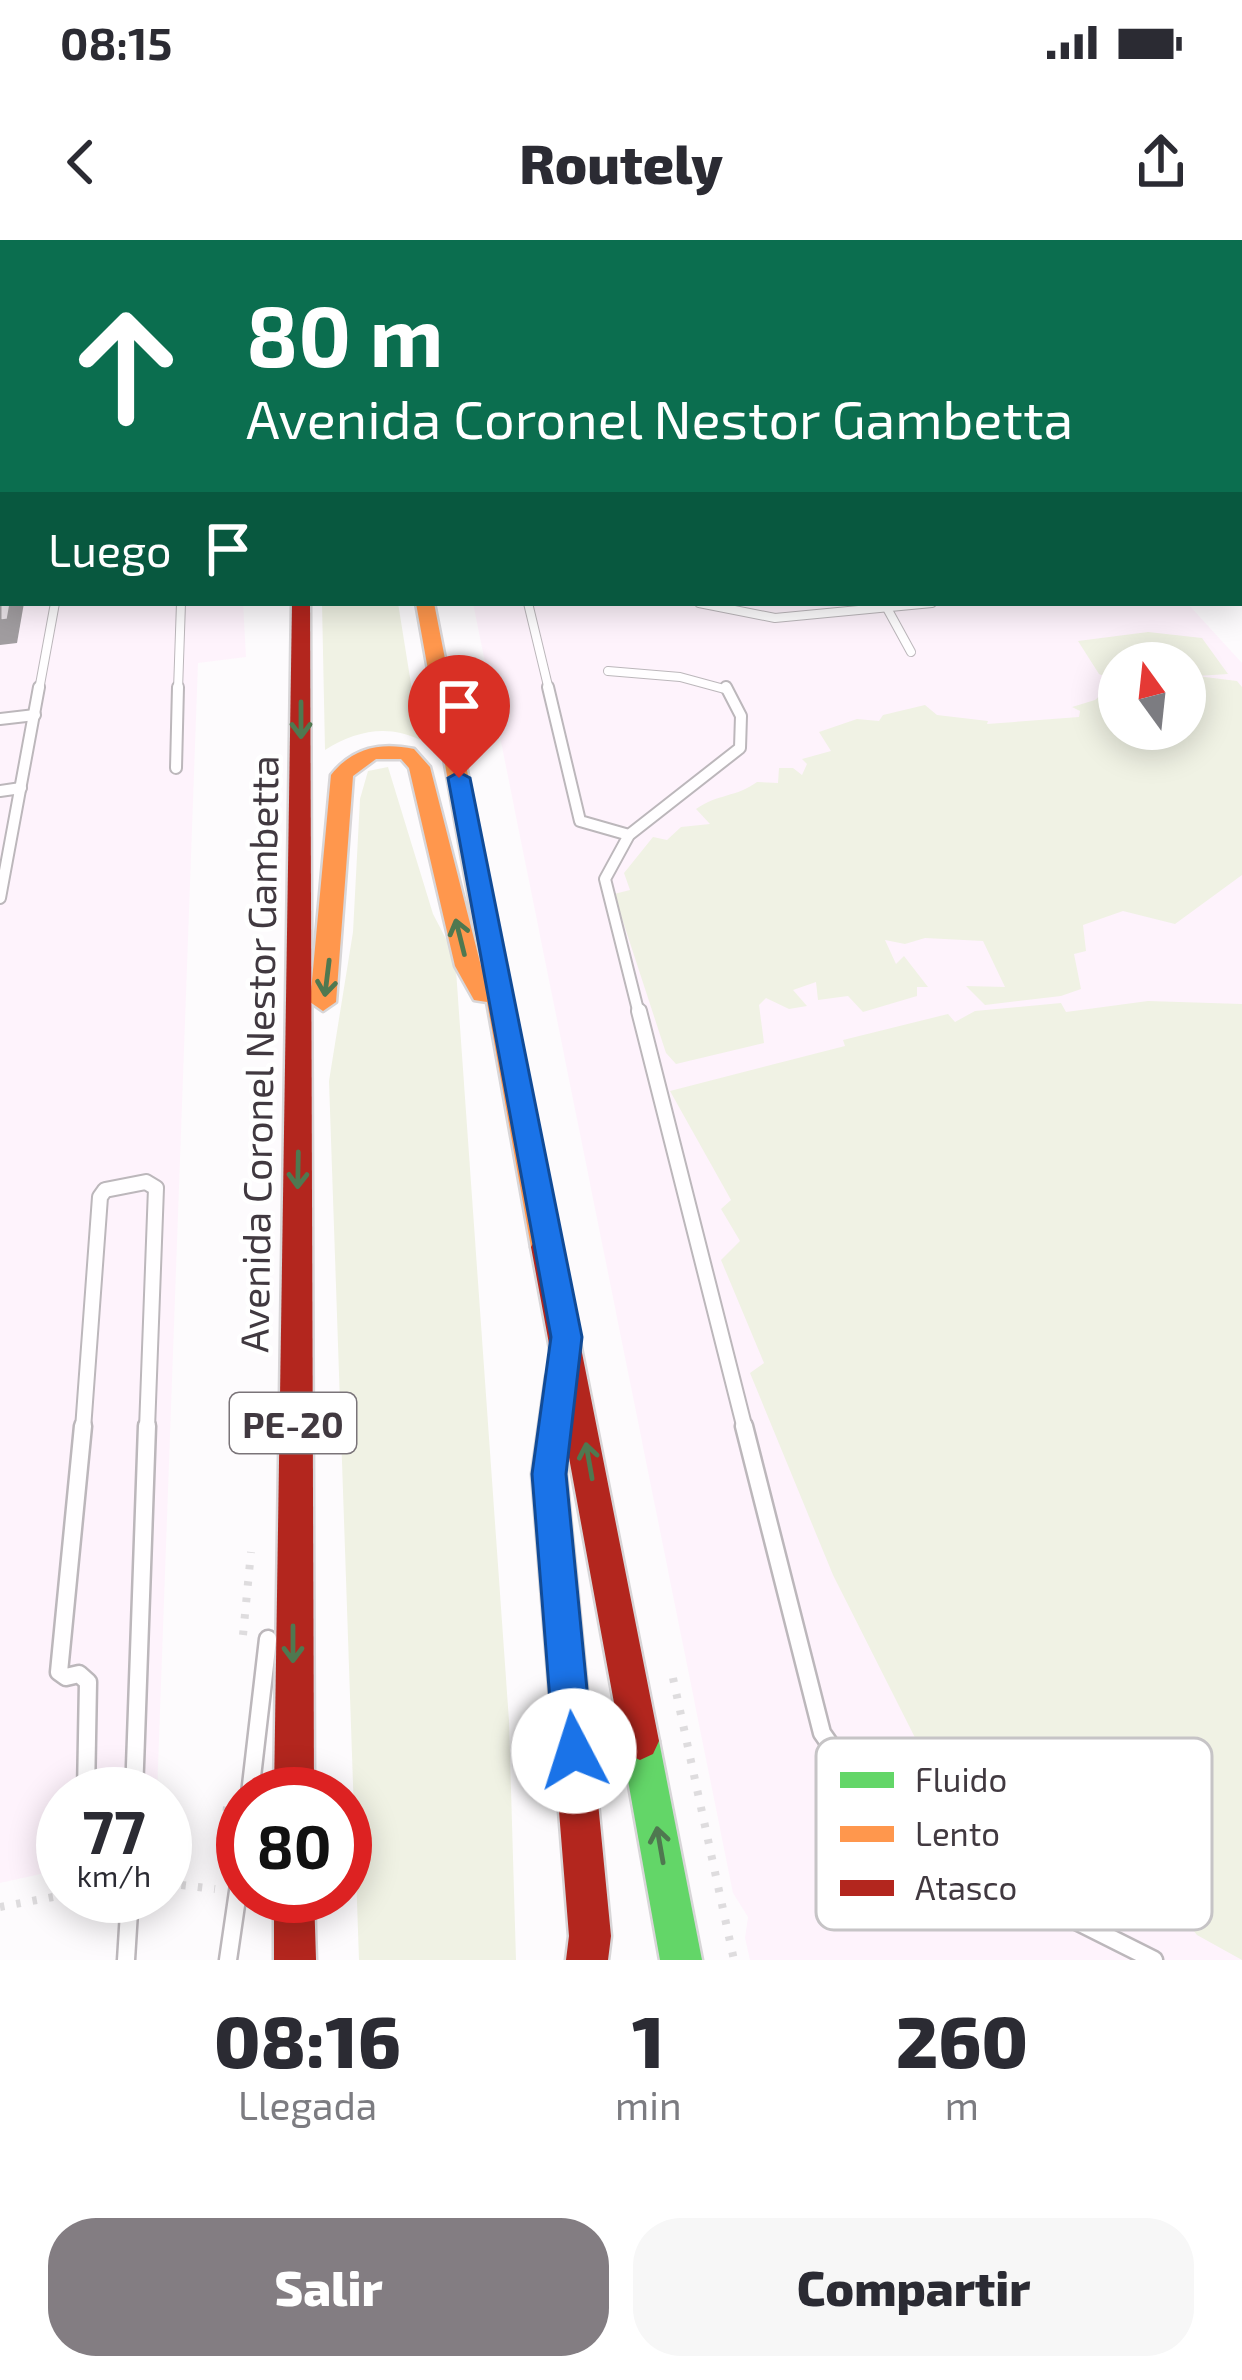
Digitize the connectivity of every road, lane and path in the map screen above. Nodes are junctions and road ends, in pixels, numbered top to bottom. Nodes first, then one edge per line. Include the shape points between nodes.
1 (54, 606) edge
2 (181, 606) edge
3 (301, 606) edge
4 (426, 606) edge
5 (529, 606) edge
6 (714, 606) edge
7 (913, 606) edge
8 (888, 610) junction
9 (911, 652) dead end
10 (608, 670) dead end
11 (35, 716) junction
12 (0, 719) edge
13 (176, 768) dead end
14 (21, 788) junction
15 (0, 791) edge
16 (629, 835) junction
17 (0, 898) edge
18 (511, 1041) junction
19 (300, 1053) junction
20 (567, 1337) junction
21 (292, 1429) junction
22 (277, 1566) dead end
23 (272, 1611) dead end
24 (826, 1738) edge
25 (86, 1767) edge
26 (135, 1767) edge
27 (253, 1767) edge
28 (294, 1767) edge
29 (36, 1901) edge
30 (0, 1907) edge
31 (128, 1923) edge
32 (233, 1923) edge
33 (294, 1923) edge
34 (1094, 1930) edge
35 (126, 1960) edge
36 (228, 1960) edge
37 (295, 1960) edge
38 (587, 1960) edge
39 (682, 1960) edge
40 (1154, 1960) edge

1 - 11 lane
2 - 13 lane
3 -> 19 highway, Avenida Coronel Nestor Gambetta / PE-20
4 - 18 highway
5 - 16 lane via 580,821
6 - 8 lane via 775,618
7 - 8 lane
8 - 9 lane
10 - 16 lane via 726,687 741,716 740,748
11 - 12 lane
11 - 14 lane
14 - 15 lane
14 - 17 lane
16 - 24 lane via 604,879
18 -> 19 highway via 467,966 418,766 406,753 376,749 353,757 341,775 327,992
18 - 20 highway
19 -> 21 highway, Avenida Coronel Nestor Gambetta / PE-20
20 - 38 highway via 549,1474
39 -> 20 highway
21 - 22 lane
21 -> 28 highway, Avenida Coronel Nestor Gambetta / PE-20
23 - 27 lane
25 - 26 lane via 88,1682 59,1672 100,1197 146,1183 156,1188
29 - 30 path
31 - 35 lane
32 - 36 lane
33 - 37 highway
34 - 40 lane

